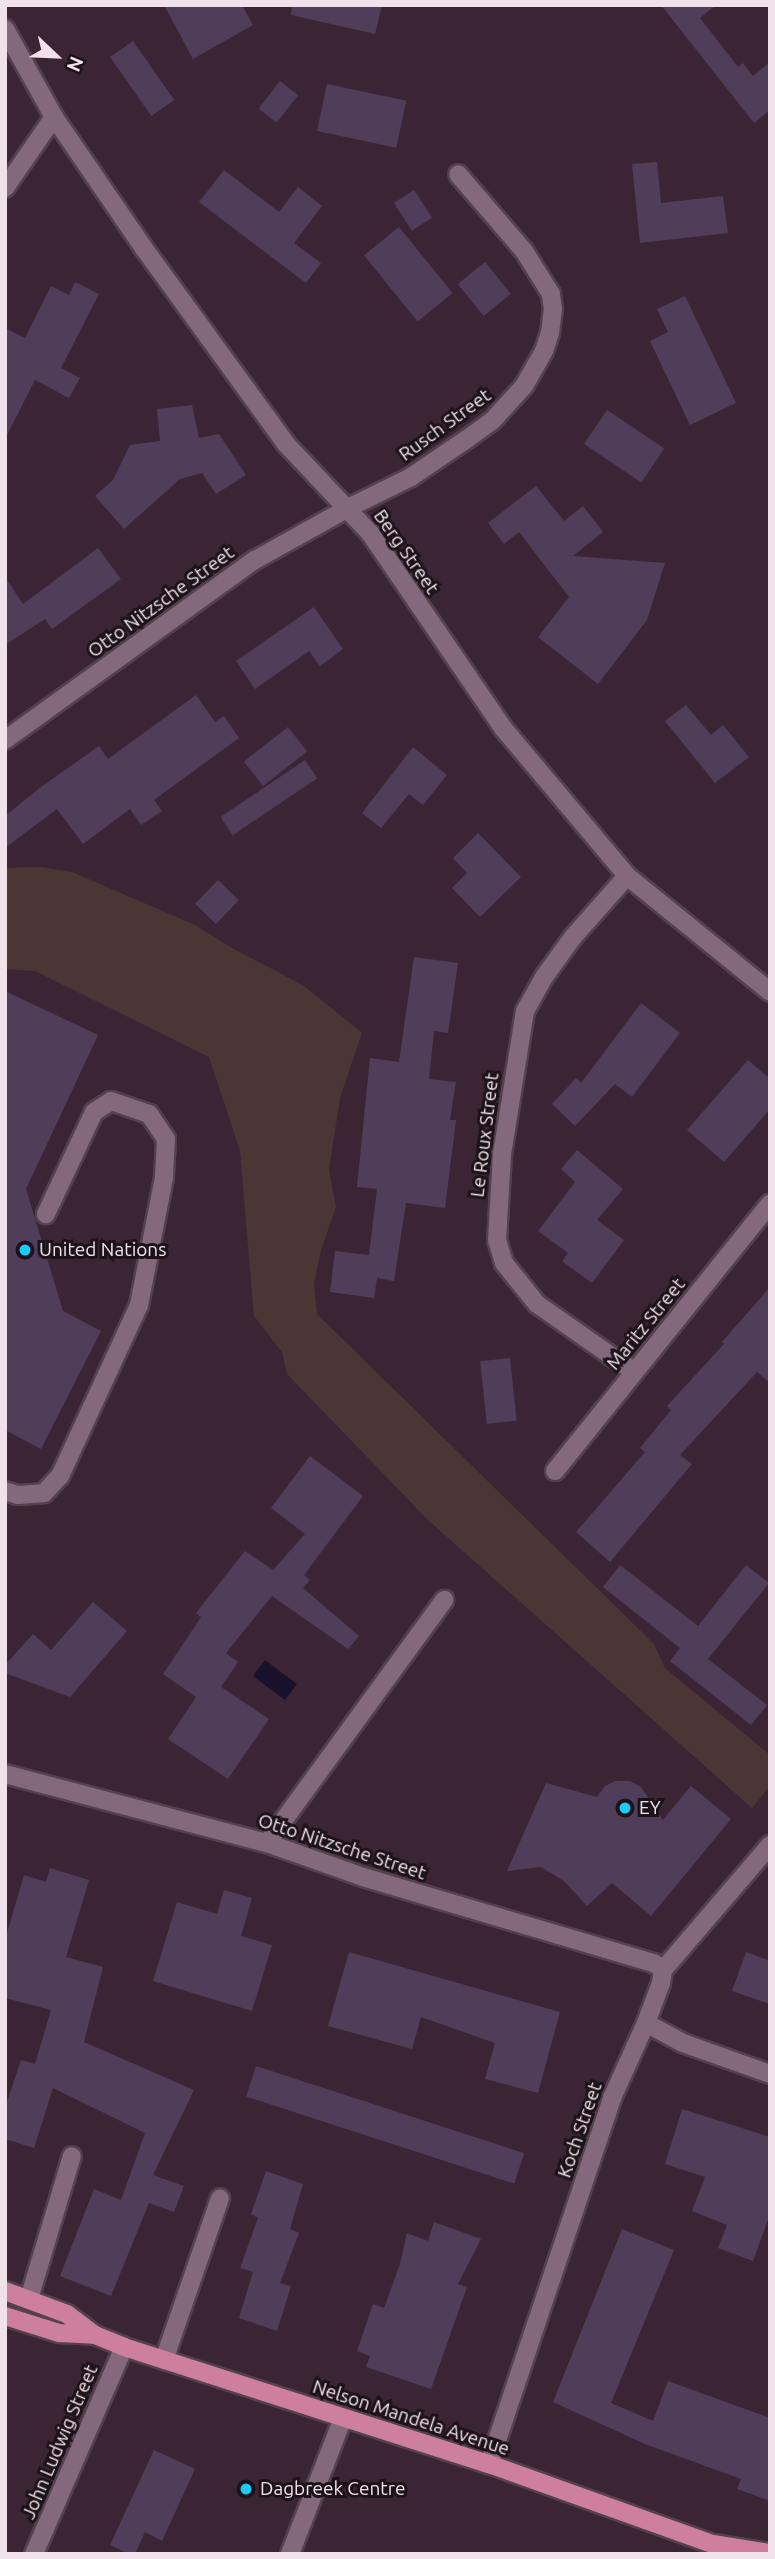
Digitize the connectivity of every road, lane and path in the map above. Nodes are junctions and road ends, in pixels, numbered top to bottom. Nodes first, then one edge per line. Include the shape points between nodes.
1 (5, 29) edge
2 (54, 117) junction
3 (458, 174) dead end
4 (5, 188) edge
5 (348, 508) junction
6 (5, 740) edge
7 (627, 876) junction
8 (768, 988) edge
9 (770, 1204) edge
10 (46, 1214) dead end
11 (635, 1372) junction
12 (555, 1471) dead end
13 (5, 1491) edge
14 (444, 1600) dead end
15 (5, 1774) edge
16 (267, 1843) junction
17 (770, 1845) edge
18 (663, 1970) junction
19 (646, 2023) junction
20 (770, 2074) edge
21 (72, 2156) dead end
22 (220, 2198) dead end
23 (5, 2291) edge
24 (29, 2299) junction
25 (5, 2316) edge
26 (95, 2335) junction
27 (124, 2347) junction
28 (164, 2360) junction
29 (344, 2418) junction
30 (489, 2464) junction
31 (713, 2544) junction
32 (770, 2553) edge
33 (34, 2554) edge
34 (290, 2554) edge
35 (730, 2554) edge

1 - 2 street, Berg Street
2 - 4 street
2 - 5 street, Berg Street via 286,444
3 - 5 street, Rusch Street via 539,271 551,294 550,333 524,386 494,420 411,477
5 - 6 street, Otto Nitzsche Street via 255,560
5 - 7 street, Berg Street via 370,533 503,728
7 - 8 street, Berg Street
7 - 11 street, Le Roux Street via 573,937 525,1012 502,1154 497,1240 504,1263 537,1304
9 - 11 street, Maritz Street
10 - 13 street via 94,1112 111,1101 149,1114 166,1139 164,1177 139,1305 60,1476 44,1493
11 - 12 street, Maritz Street
14 - 16 street
15 - 16 street, Otto Nitzsche Street
16 - 18 street, Otto Nitzsche Street via 482,1914 654,1963
17 - 18 street, Koch Street
18 - 19 street, Koch Street
19 - 20 street via 683,2043
19 - 30 street, Koch Street via 612,2098
21 - 24 street
22 - 28 street
23 - 24 main road, Nelson Mandela Avenue
24 - 26 main road, Nelson Mandela Avenue via 67,2314
25 - 26 main road, Nelson Mandela Avenue via 59,2333
26 - 27 main road, Nelson Mandela Avenue
27 - 28 main road, Nelson Mandela Avenue
27 - 33 street, John Ludwig Street
28 - 29 main road, Nelson Mandela Avenue
29 - 30 main road, Nelson Mandela Avenue
29 - 34 street
30 - 31 main road, Nelson Mandela Avenue
31 - 32 main road, Nelson Mandela Avenue
31 - 35 main road, Nelson Mandela Avenue

